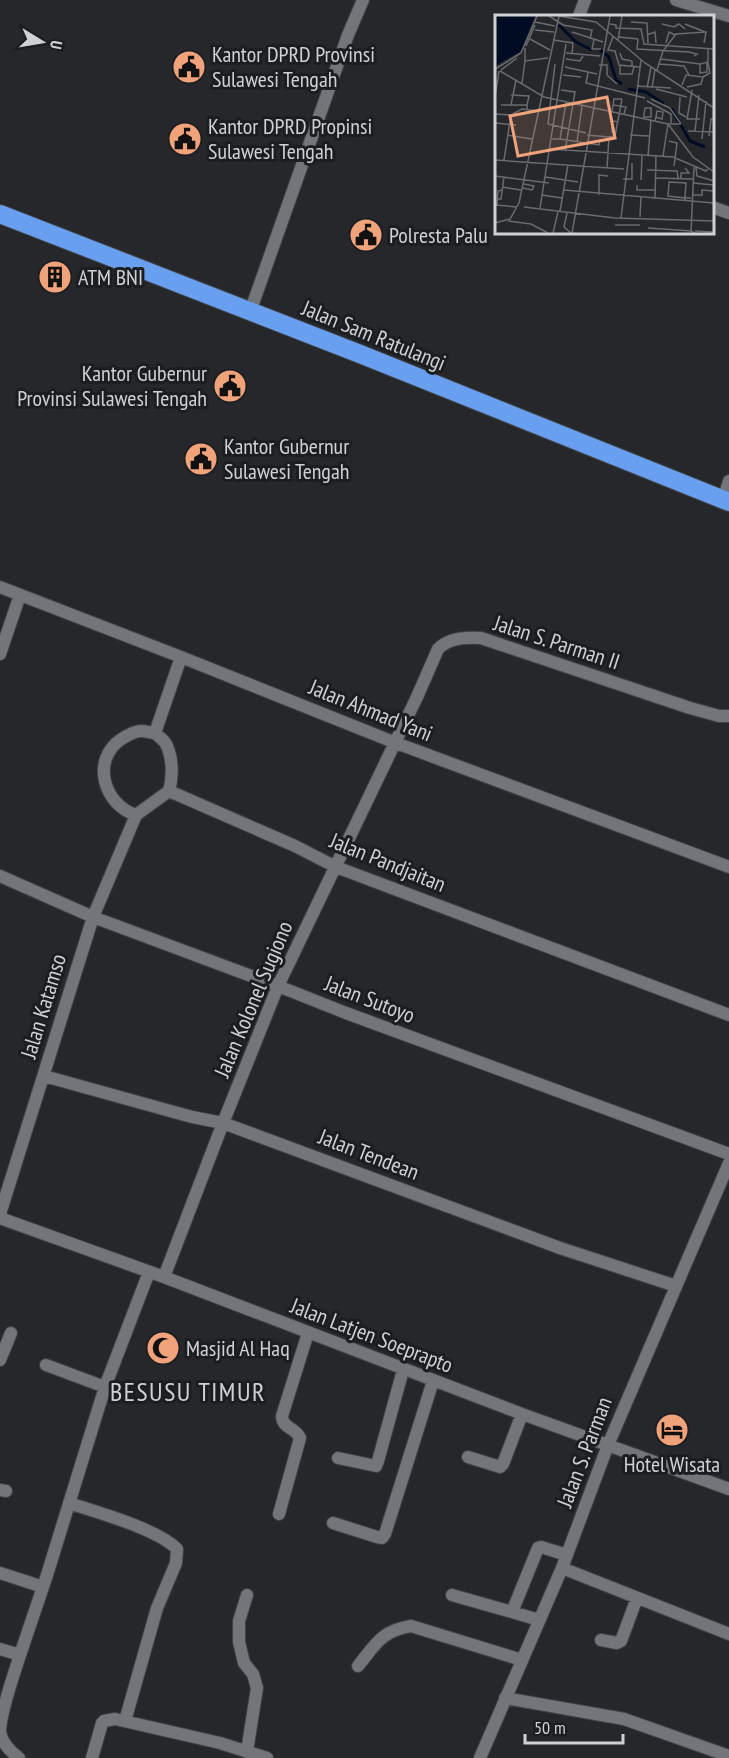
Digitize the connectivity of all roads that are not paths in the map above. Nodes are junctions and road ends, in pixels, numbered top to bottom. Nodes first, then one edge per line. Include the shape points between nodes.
1 (363, 0) edge
2 (585, 0) edge
3 (676, 0) edge
4 (579, 15) edge
5 (729, 16) edge
6 (714, 208) edge
7 (0, 213) edge
8 (729, 213) edge
9 (250, 312) junction
10 (729, 482) edge
11 (726, 501) edge
12 (0, 587) edge
13 (20, 595) junction
14 (0, 654) edge
15 (181, 657) junction
16 (729, 716) edge
17 (155, 734) junction
18 (396, 743) junction
19 (169, 791) junction
20 (136, 815) junction
21 (336, 867) junction
22 (729, 867) edge
23 (0, 876) edge
24 (93, 917) junction
25 (278, 986) junction
26 (729, 1015) edge
27 (44, 1076) junction
28 (223, 1123) junction
29 (729, 1154) edge
30 (729, 1163) edge
31 (0, 1216) edge
32 (149, 1272) junction
33 (164, 1277) junction
34 (676, 1286) junction
35 (11, 1333) dead end
36 (308, 1333) junction
37 (0, 1360) edge
38 (46, 1365) dead end
39 (404, 1370) junction
40 (433, 1381) junction
41 (105, 1387) junction
42 (522, 1414) junction
43 (608, 1444) junction
44 (468, 1457) dead end
45 (338, 1458) dead end
46 (729, 1489) edge
47 (69, 1503) junction
48 (279, 1514) dead end
49 (333, 1523) dead end
50 (567, 1555) junction
51 (562, 1568) junction
52 (0, 1573) edge
53 (43, 1587) junction
54 (247, 1595) dead end
55 (452, 1595) dead end
56 (637, 1598) junction
57 (512, 1612) junction
58 (539, 1620) junction
59 (729, 1634) edge
60 (601, 1640) dead end
61 (0, 1649) edge
62 (20, 1655) junction
63 (522, 1660) junction
64 (358, 1666) dead end
65 (505, 1698) junction
66 (125, 1721) junction
67 (3, 1744) edge
68 (247, 1751) junction
69 (729, 1756) edge
70 (19, 1758) edge
71 (92, 1758) edge
72 (267, 1758) edge
73 (480, 1758) edge

1 - 9 street
2 - 4 street
3 - 5 street
6 - 8 street
7 - 9 highway, Jalan Sam Ratulangi
9 - 11 highway, Jalan Sam Ratulangi
10 - 11 street
12 - 13 street, Jalan Ahmad Yani
13 - 14 street
13 - 15 street, Jalan Ahmad Yani
15 - 17 street
15 - 18 street, Jalan Ahmad Yani
16 - 18 street, Jalan S. Parman II via 690,708 472,637 449,642 438,650
17 - 19 street via 166,742 170,757
17 - 20 street via 140,731 127,735 108,751 104,769 108,792 124,811
18 - 21 street, Jalan Kolonel Sugiono
18 - 22 street, Jalan Ahmad Yani
19 - 20 street
19 - 21 street, Jalan Pandjaitan
20 - 24 street, Jalan Katamso
21 - 25 street, Jalan Kolonel Sugiono
21 - 26 street, Jalan Pandjaitan
23 - 24 street, Jalan Sutoyo
24 - 25 street, Jalan Sutoyo
24 - 27 street, Jalan Katamso
25 - 28 street, Jalan Kolonel Sugiono
25 - 29 street, Jalan Sutoyo
27 - 28 street, Jalan Tendean
27 - 31 street, Jalan Katamso
28 - 33 street, Jalan Kolonel Sugiono
28 - 34 street, Jalan Tendean via 560,1248
30 - 34 street, Jalan S. Parman
31 - 32 street, Jalan Latjen Soeprapto
32 - 33 street, Jalan Latjen Soeprapto
32 - 41 street
33 - 36 street, Jalan Latjen Soeprapto
34 - 43 street, Jalan S. Parman
35 - 37 street
36 - 39 street, Jalan Latjen Soeprapto
36 - 48 street via 282,1416 284,1424 300,1438
38 - 41 street
39 - 40 street, Jalan Latjen Soeprapto
39 - 45 street via 375,1466
40 - 42 street, Jalan Latjen Soeprapto
40 - 49 street via 385,1534 382,1538
41 - 47 street
42 - 43 street, Jalan Latjen Soeprapto
42 - 44 street via 500,1467
43 - 46 street, Jalan Latjen Soeprapto
43 - 50 street, Jalan S. Parman
47 - 53 street
47 - 66 street via 148,1531 177,1549 176,1563 157,1608
50 - 51 street, Jalan S. Parman
50 - 57 street via 538,1548
51 - 56 street
51 - 58 street, Jalan S. Parman
52 - 53 street
53 - 62 street
54 - 68 street via 238,1633 244,1663 257,1688
55 - 57 street
56 - 59 street
56 - 60 street via 621,1641
57 - 58 street
58 - 63 street, Jalan S. Parman
61 - 62 street
62 - 67 street via 0,1723
63 - 64 street via 411,1626 382,1636
63 - 65 street, Jalan S. Parman
65 - 69 street via 624,1719
65 - 73 street, Jalan S. Parman
66 - 68 street
66 - 71 street via 104,1721
67 - 70 street
68 - 72 street

